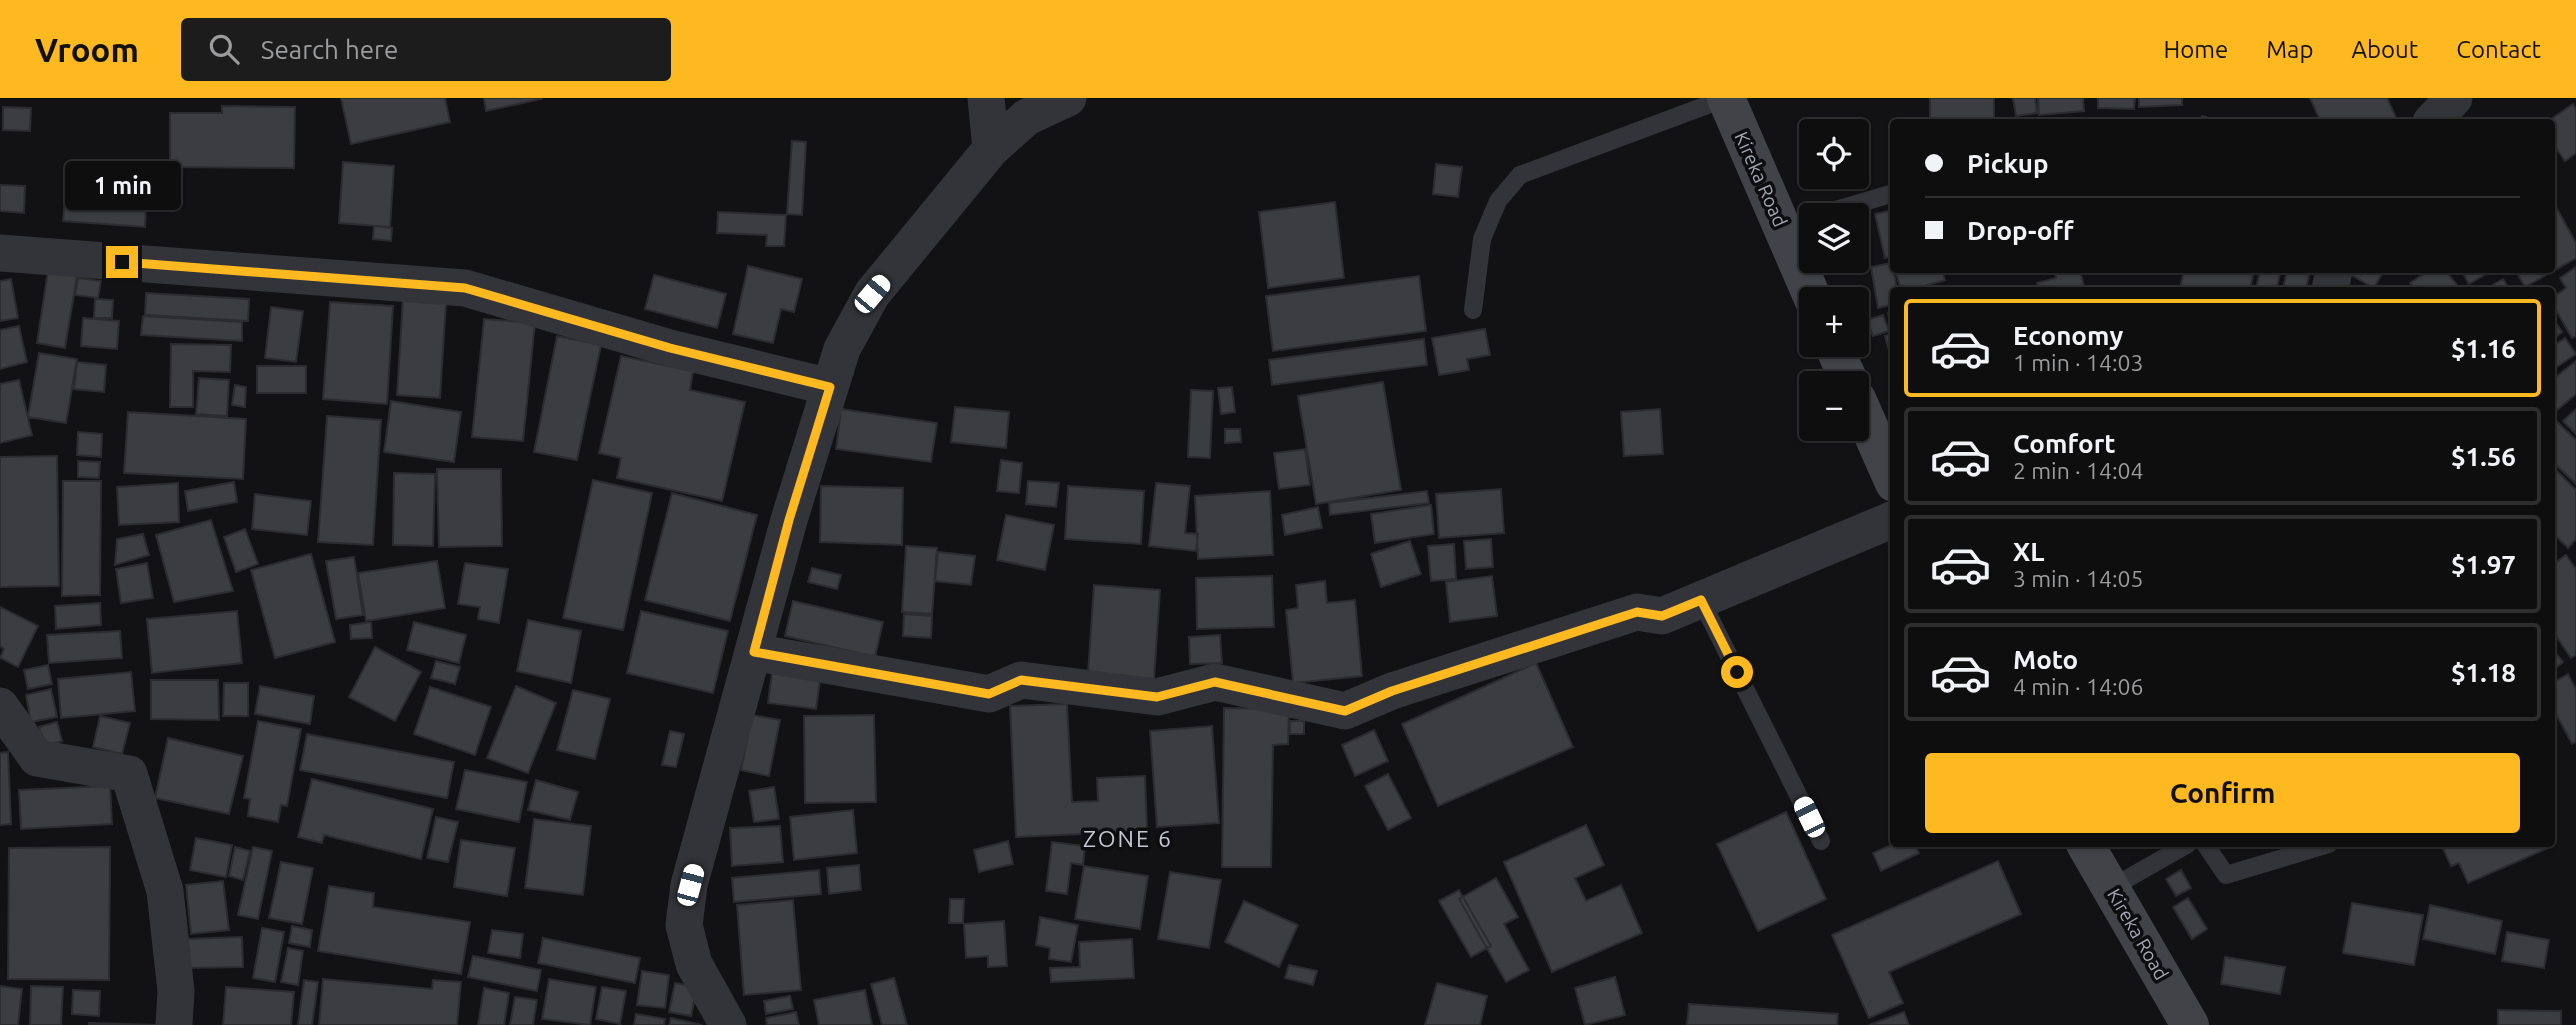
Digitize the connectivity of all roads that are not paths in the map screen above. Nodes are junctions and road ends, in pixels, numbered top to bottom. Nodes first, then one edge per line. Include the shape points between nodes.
1 (986, 98) edge
2 (1068, 98) edge
3 (1726, 98) edge
4 (2454, 98) edge
5 (2434, 119) edge
6 (991, 149) junction
7 (1890, 194) edge
8 (1860, 203) edge
9 (1796, 222) edge
10 (0, 253) edge
11 (1811, 287) edge
12 (1473, 310) dead end
13 (830, 387) junction
14 (1869, 426) edge
15 (1890, 474) edge
16 (1890, 521) edge
17 (1701, 600) junction
18 (754, 652) junction
19 (0, 706) edge
20 (1821, 841) dead end
21 (2087, 847) edge
22 (2183, 847) edge
23 (2208, 847) edge
24 (2319, 847) edge
25 (2111, 888) junction
26 (174, 1025) edge
27 (728, 1025) edge
28 (2190, 1025) edge

1 - 6 street
2 - 6 street via 1027,117
3 - 9 main road, Kireka Road
3 - 12 lane via 1520,175 1498,201 1482,239
4 - 5 street
6 - 13 street via 872,294 842,349
7 - 8 lane
9 - 11 main road, Kireka Road
10 - 13 street via 465,288 670,348
13 - 18 street
14 - 15 main road
16 - 17 street
17 - 18 street via 1662,616 1637,612 1392,691 1345,711 1215,682 1157,697 1021,680 989,694
17 - 20 lane
18 - 27 street via 690,885 684,925 694,964
19 - 26 street via 37,758 129,774 165,891 176,991
21 - 25 main road, Kireka Road
22 - 25 lane
23 - 24 lane via 2226,875
25 - 28 main road, Kireka Road

